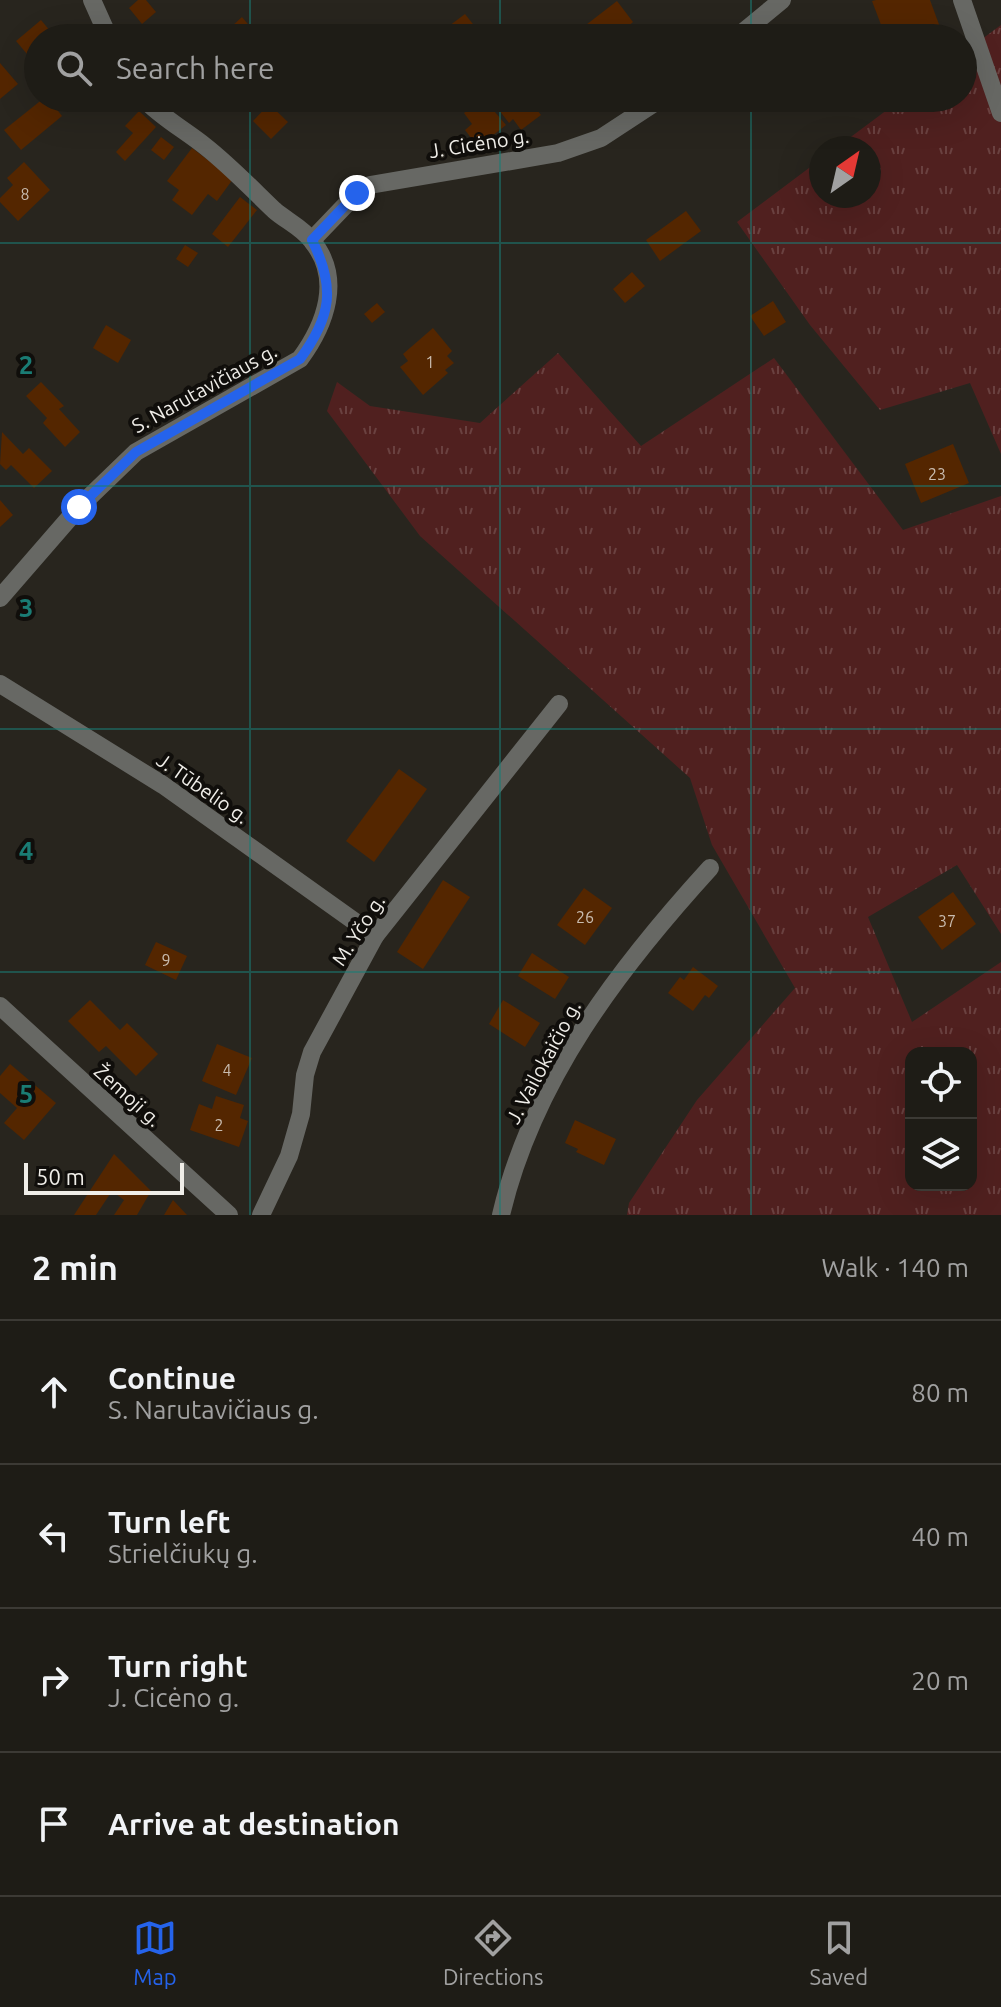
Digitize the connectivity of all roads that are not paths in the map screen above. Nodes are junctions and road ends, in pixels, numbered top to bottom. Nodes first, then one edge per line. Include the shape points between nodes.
1 (92, 0) edge
2 (782, 0) edge
3 (962, 0) edge
4 (103, 24) edge
5 (753, 24) edge
6 (970, 24) edge
7 (977, 43) edge
8 (157, 112) edge
9 (641, 112) edge
10 (1001, 113) edge
11 (312, 240) junction
12 (0, 598) edge
13 (0, 684) edge
14 (559, 704) dead end
15 (710, 868) dead end
16 (375, 936) junction
17 (0, 1006) edge
18 (229, 1215) edge
19 (261, 1215) edge
20 (501, 1215) edge

1 - 4 street
2 - 5 street
3 - 6 street
7 - 10 street
8 - 11 street via 207,148
9 - 11 street, J. Cicėno g. via 601,138 558,153 370,185
11 - 12 street, S. Narutavičiaus g. via 324,263 328,305 300,359 136,452 79,507
13 - 16 street, J. Tūbelio g. via 163,785
14 - 16 street, M. Yčo g.
15 - 20 street, J. Vailokaičio g. via 651,933 588,1019 543,1100
16 - 19 street, M. Yčo g. via 312,1052 289,1156
17 - 18 street, Žemoji g.

